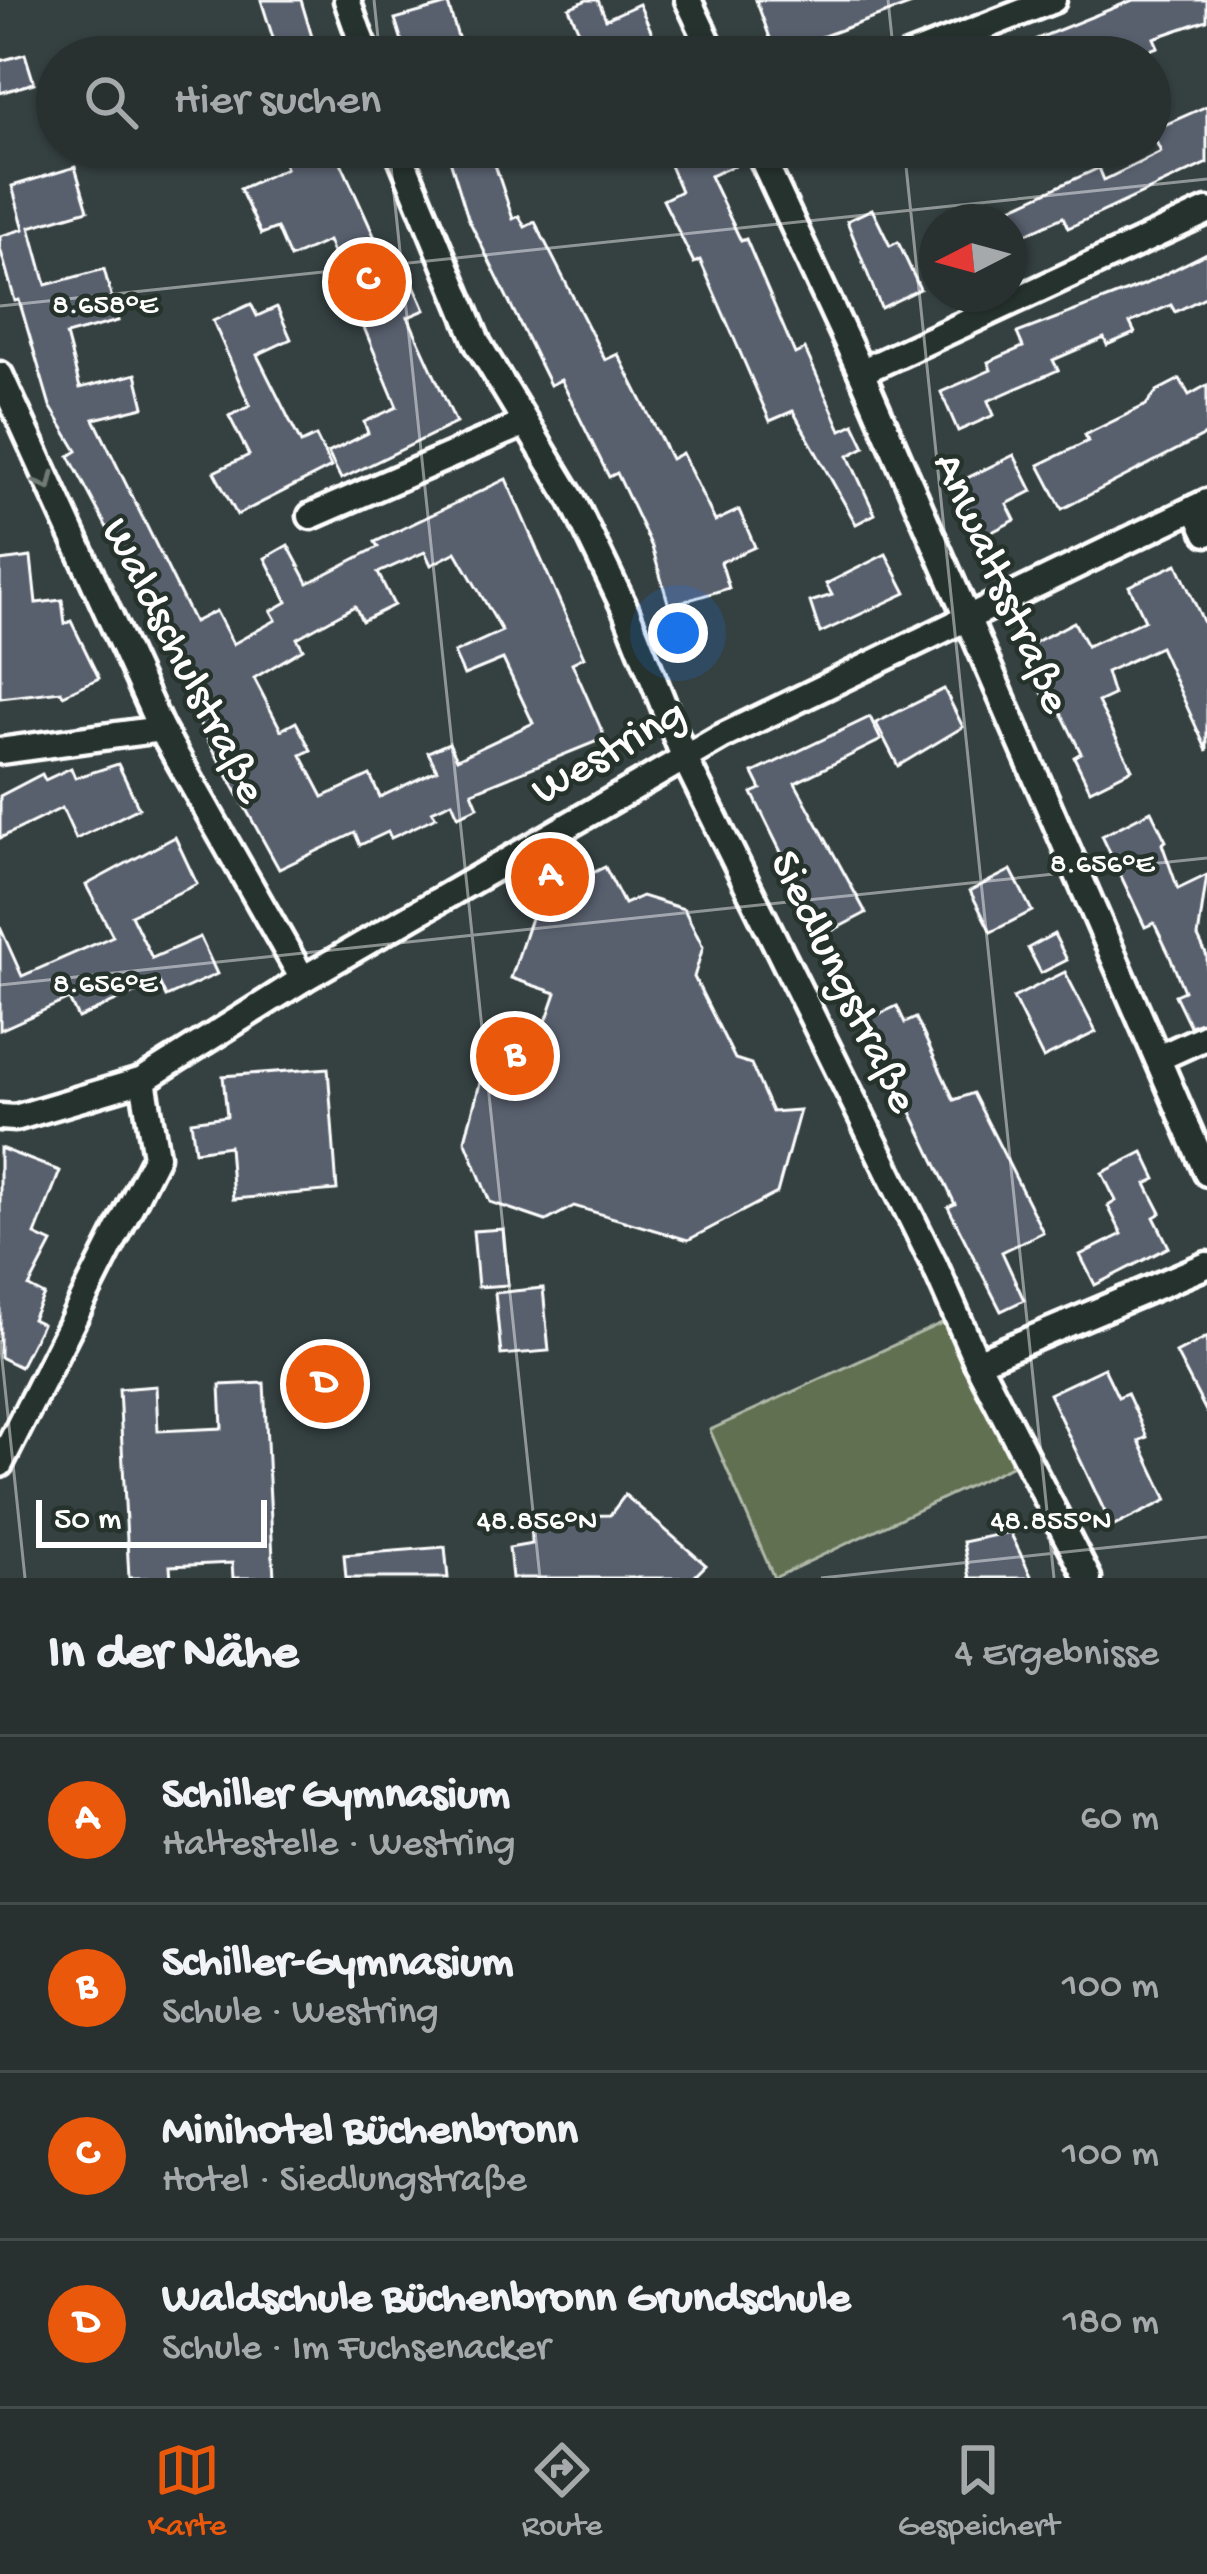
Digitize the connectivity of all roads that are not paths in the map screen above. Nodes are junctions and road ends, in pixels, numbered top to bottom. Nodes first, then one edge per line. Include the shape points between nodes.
1 (347, 0) edge
2 (688, 0) edge
3 (1053, 0) edge
4 (360, 36) edge
5 (705, 36) edge
6 (961, 36) edge
7 (404, 168) edge
8 (767, 168) edge
9 (1207, 211) edge
10 (861, 372) junction
11 (0, 375) edge
12 (523, 424) junction
13 (1201, 505) edge
14 (311, 516) dead end
15 (1207, 533) edge
16 (967, 617) junction
17 (160, 729) junction
18 (0, 751) edge
19 (685, 758) junction
20 (303, 979) junction
21 (1207, 1036) edge
22 (1161, 1057) junction
23 (143, 1080) junction
24 (0, 1117) edge
25 (1207, 1173) edge
26 (1207, 1265) edge
27 (976, 1362) junction
28 (0, 1464) edge
29 (1088, 1578) edge

1 - 4 street
2 - 5 street
3 - 6 street
7 - 12 street, Siedlungstraße via 478,344
8 - 10 street, Anwaltsstraße
9 - 10 street
10 - 16 street, Anwaltsstraße
11 -> 17 street, Waldschulstraße
12 - 14 street
12 - 19 street, Siedlungstraße via 573,501
13 - 15 street
13 - 16 street, Westring
16 - 19 street, Westring
16 - 22 street, Anwaltsstraße
17 - 18 street
17 - 20 street, Waldschulstraße
19 - 20 street, Westring
19 - 27 street, Siedlungstraße
20 - 23 street, Westring
21 - 22 street
22 - 25 street, Anwaltsstraße
23 - 24 street, Westring
23 - 28 street via 156,1156
26 - 27 street
27 - 29 street, Siedlungstraße

